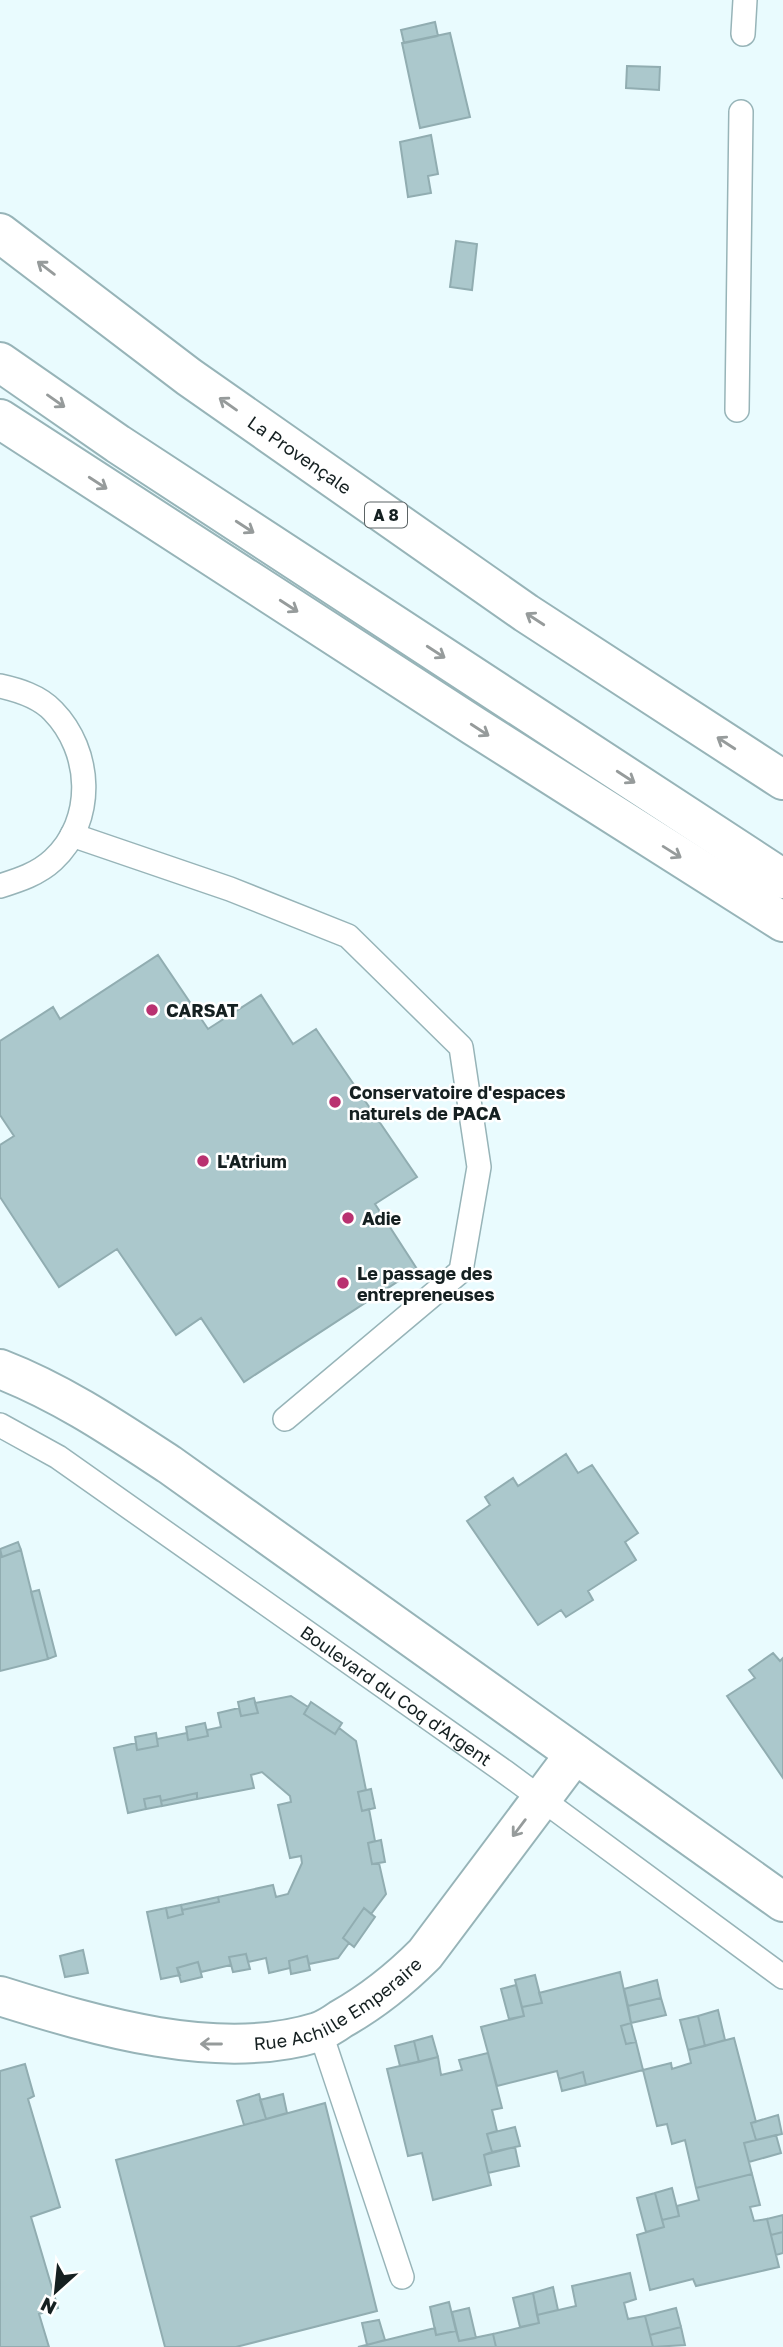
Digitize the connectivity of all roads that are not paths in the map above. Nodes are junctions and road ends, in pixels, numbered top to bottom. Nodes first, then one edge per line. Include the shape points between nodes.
1 (745, 0) edge
2 (744, 34) dead end
3 (741, 112) dead end
4 (0, 233) edge
5 (0, 362) edge
6 (737, 410) dead end
7 (0, 419) edge
8 (0, 685) edge
9 (783, 780) edge
10 (72, 835) junction
11 (783, 879) edge
12 (0, 886) edge
13 (783, 922) edge
14 (0, 1369) edge
15 (285, 1419) dead end
16 (0, 1425) edge
17 (575, 1754) junction
18 (541, 1798) junction
19 (783, 1902) edge
20 (783, 1977) edge
21 (0, 1996) edge
22 (320, 2031) junction
23 (402, 2277) dead end

1 - 2 lane
3 - 6 lane
9 -> 4 main road, La Provençale / A 8 via 514,605 189,377
5 -> 11 main road
7 -> 13 main road
8 - 10 lane via 22,691 51,709 73,736 84,768 84,803
10 - 12 lane via 53,860 26,878
10 - 15 lane via 230,889 348,936 461,1047 479,1167 460,1271
14 - 17 main road via 85,1409 170,1465
16 - 18 lane, Boulevard du Coq d'Argent via 58,1457
17 - 18 main road, Rue Achille Emperaire
17 - 19 main road
18 - 20 lane, Boulevard du Coq d'Argent
18 -> 22 main road, Rue Achille Emperaire via 425,1954 397,1983
22 -> 21 main road, Rue Achille Emperaire via 268,2044 200,2044 57,2014
22 - 23 lane

